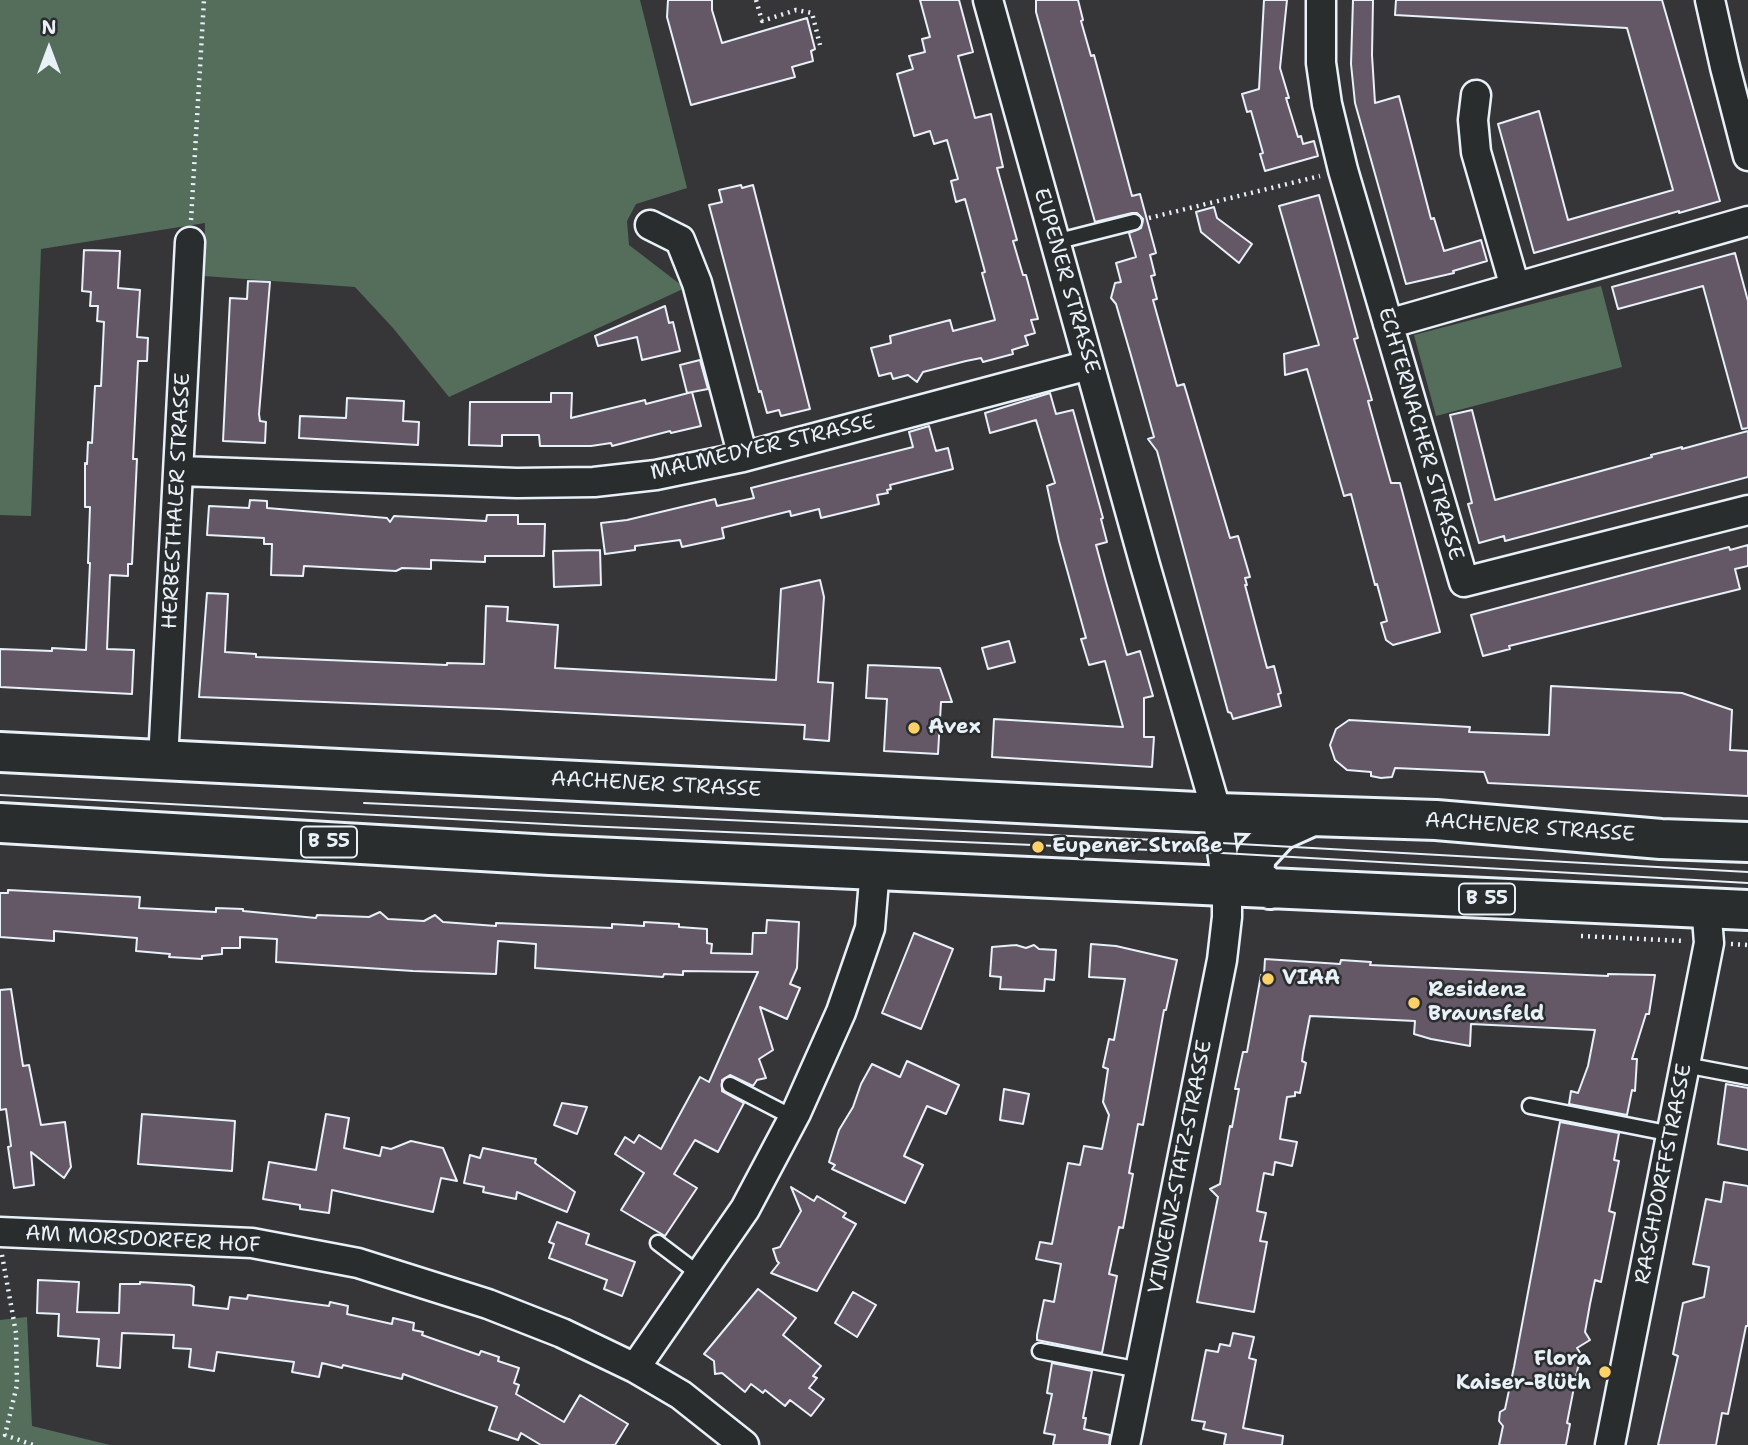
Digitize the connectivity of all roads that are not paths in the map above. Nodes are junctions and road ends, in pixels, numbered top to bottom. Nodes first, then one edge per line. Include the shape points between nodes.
1 (988, 0) edge
2 (1321, 0) edge
3 (1710, 0) edge
4 (1736, 65) edge
5 (1476, 95) dead end
6 (1748, 156) edge
7 (1748, 221) edge
8 (1134, 222) road end
9 (650, 225) dead end
10 (190, 242) road end
11 (1055, 242) junction
12 (1515, 287) junction
13 (1388, 324) junction
14 (1089, 365) junction
15 (743, 457) junction
16 (179, 471) junction
17 (1748, 510) edge
18 (0, 752) edge
19 (163, 760) junction
20 (1216, 813) junction
21 (1312, 817) junction
22 (0, 822) edge
23 (1748, 842) edge
24 (875, 869) junction
25 (1227, 887) junction
26 (1270, 889) junction
27 (1695, 907) junction
28 (1748, 910) edge
29 (1685, 1065) junction
30 (1748, 1077) edge
31 (730, 1085) dead end
32 (1530, 1105) dead end
33 (794, 1118) junction
34 (1672, 1135) junction
35 (1, 1241) edge
36 (658, 1244) dead end
37 (699, 1274) junction
38 (1040, 1351) dead end
39 (635, 1368) junction
40 (1140, 1370) junction
41 (744, 1445) edge
42 (1125, 1445) edge
43 (1611, 1445) edge

1 - 11 street, EUPENER STRASSE
2 - 13 street, ECHTERNACHER STRASSE via 1327,104
3 - 4 street
4 - 6 street
5 - 12 street via 1472,120 1476,152
7 - 12 street
8 - 11 lane
9 - 15 street via 680,240 697,283
10 - 16 street, HERBESTHALER STRASSE
11 - 14 street, EUPENER STRASSE
12 - 13 street
13 - 17 street, ECHTERNACHER STRASSE via 1464,582
14 - 15 street, MALMEDYER STRASSE
14 - 20 street, EUPENER STRASSE
15 - 16 street, MALMEDYER STRASSE via 656,475 581,482
16 - 19 street, HERBESTHALER STRASSE
18 - 19 main road, AACHENER STRASSE
19 - 20 main road, AACHENER STRASSE
20 - 21 main road, AACHENER STRASSE
20 - 25 street, EUPENER STRASSE
21 - 23 main road, AACHENER STRASSE via 1436,820
21 - 26 main road, AACHENER STRASSE via 1279,831 1256,856 1254,871
22 - 24 main road, B 55
24 - 25 main road, B 55
24 - 33 street via 870,928 841,1012
25 - 26 main road, B 55
25 - 40 street, VINCENZ-STATZ-STRASSE via 1222,960
26 - 27 main road, B 55
27 - 28 main road, B 55
27 - 29 street, RASCHDORFFSTRASSE via 1707,918 1709,943
29 - 30 lane
29 - 34 street, RASCHDORFFSTRASSE
31 - 33 lane
32 - 34 lane
33 - 37 street via 745,1209
34 - 43 street, RASCHDORFFSTRASSE
35 - 39 street, AM MORSDORFER HOF via 252,1243 358,1263 488,1304
36 - 37 lane
37 - 39 street
38 - 40 lane
39 - 41 street, AM MORSDORFER HOF via 681,1395
40 - 42 street, VINCENZ-STATZ-STRASSE

